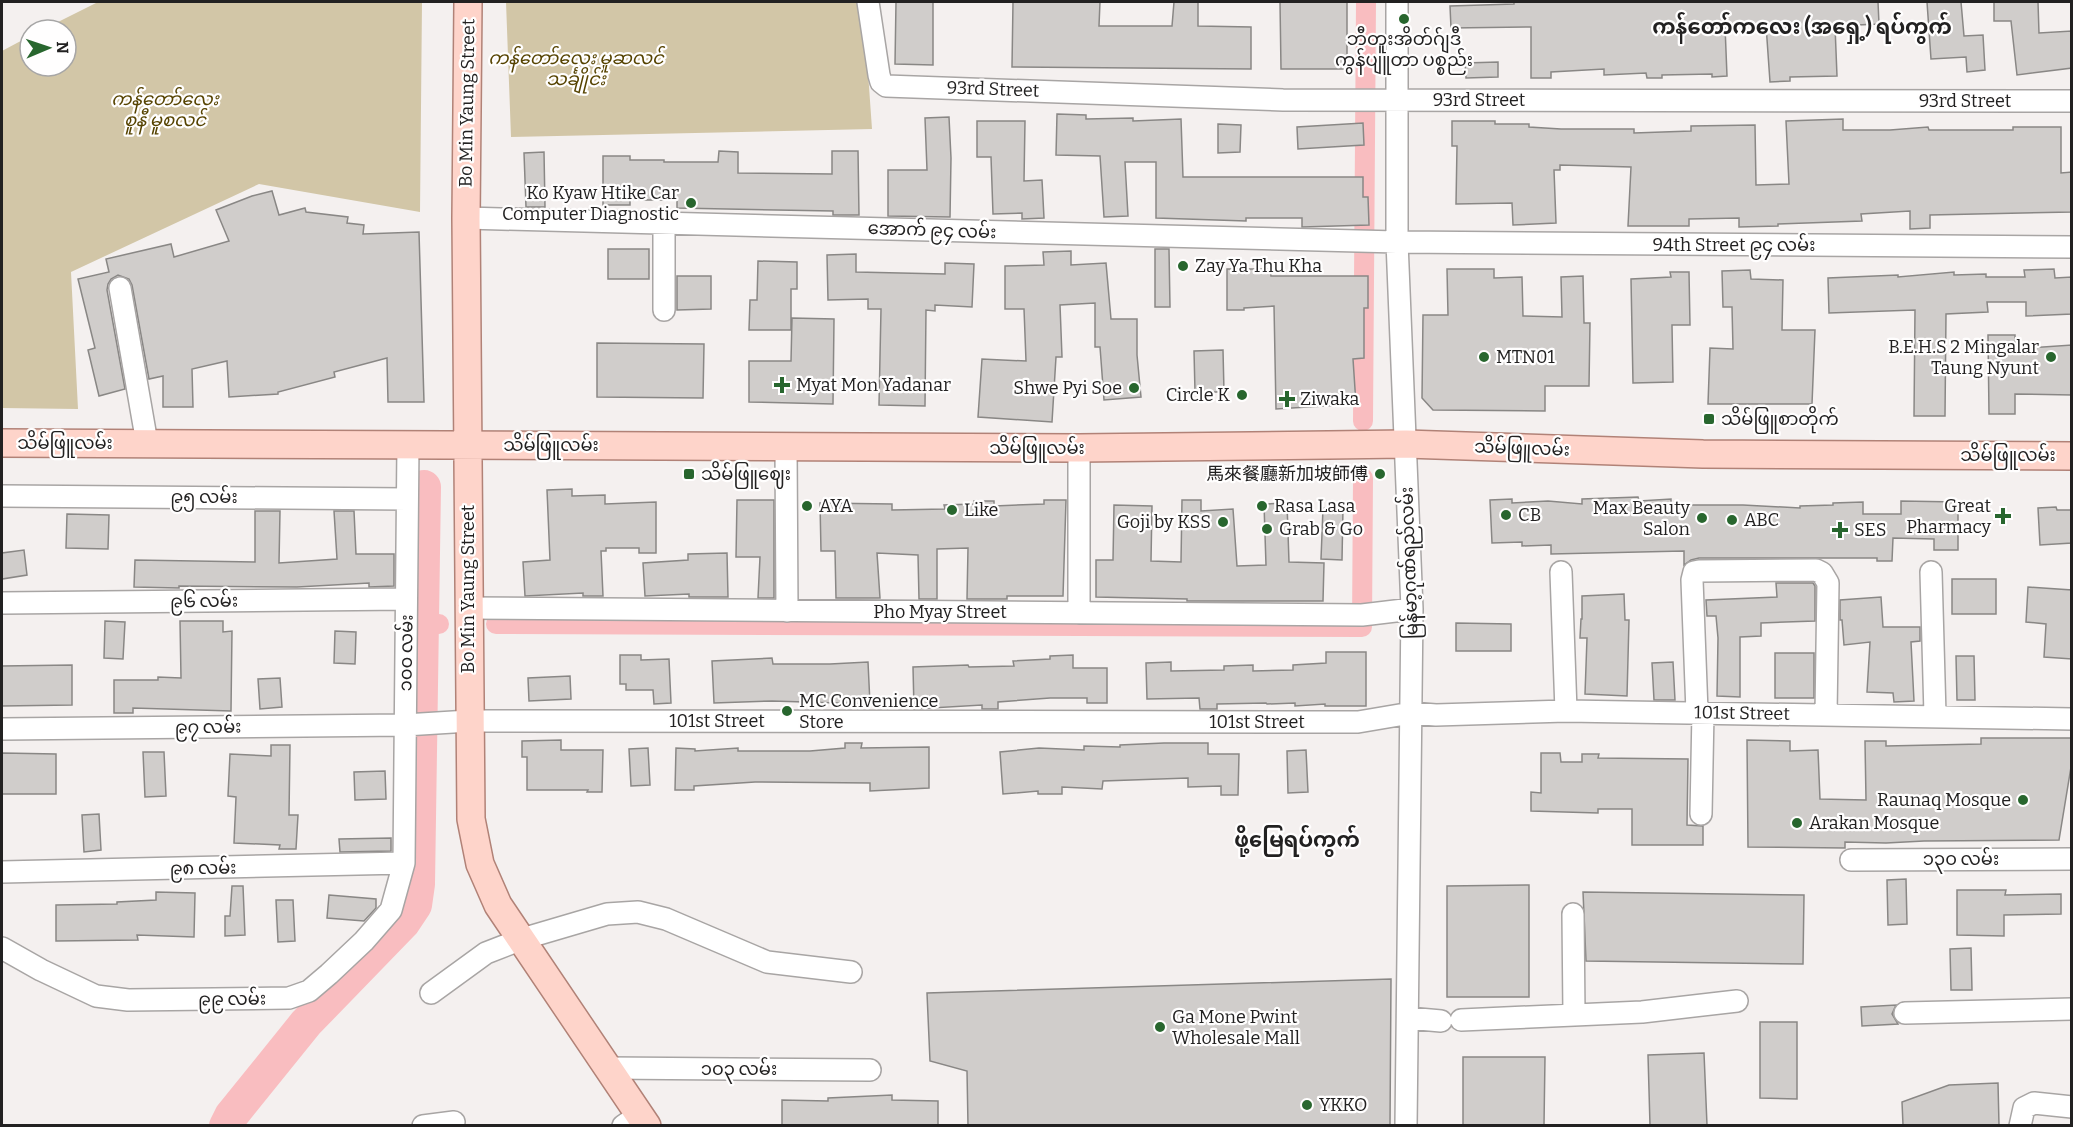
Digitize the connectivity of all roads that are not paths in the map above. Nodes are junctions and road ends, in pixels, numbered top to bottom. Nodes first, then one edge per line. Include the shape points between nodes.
1 (468, 2) edge
2 (868, 2) edge
3 (1397, 2) edge
4 (1397, 100) junction
5 (2072, 101) edge
6 (466, 218) junction
7 (664, 223) junction
8 (1397, 242) junction
9 (2072, 247) edge
10 (120, 288) dead end
11 (664, 310) dead end
12 (2, 443) edge
13 (147, 443) junction
14 (408, 444) junction
15 (1406, 444) junction
16 (469, 445) junction
17 (786, 447) junction
18 (1079, 448) junction
19 (2072, 456) edge
20 (2, 496) edge
21 (407, 499) junction
22 (1561, 572) dead end
23 (1931, 572) dead end
24 (406, 599) junction
25 (2, 603) edge
26 (468, 608) junction
27 (1412, 609) junction
28 (788, 611) junction
29 (1079, 613) junction
30 (1566, 711) junction
31 (1700, 712) junction
32 (1411, 713) junction
33 (1826, 714) junction
34 (1935, 715) junction
35 (2072, 719) edge
36 (469, 721) junction
37 (441, 723) joint
38 (410, 725) junction
39 (2, 729) edge
40 (1701, 814) dead end
41 (2072, 859) edge
42 (1851, 860) dead end
43 (404, 863) junction
44 (2, 872) edge
45 (1573, 914) dead end
46 (522, 939) junction
47 (2, 948) edge
48 (851, 972) dead end
49 (431, 993) dead end
50 (1737, 1001) dead end
51 (2072, 1009) edge
52 (1905, 1013) dead end
53 (1574, 1015) junction
54 (1408, 1018) junction
55 (607, 1068) junction
56 (870, 1070) dead end
57 (2072, 1107) edge
58 (454, 1122) dead end
59 (636, 1122) edge
60 (423, 1125) edge
61 (1406, 1125) edge
62 (2020, 1125) edge

1 - 6 main road, Bo Min Yaung Street
2 - 4 street, 93rd Street via 879,75 886,86 1283,100
3 - 4 street, မြန်မာ့ဂုဏ်ရည်လမ်း
4 - 5 street, 93rd Street
4 - 8 street, မြန်မာ့ဂုဏ်ရည်လမ်း
6 - 7 street, အောက် ၉၄ လမ်း
6 - 16 main road, Bo Min Yaung Street
7 - 8 street, အောက် ၉၄ လမ်း
7 - 11 street
8 - 9 street, 94th Street ၉၄ လမ်း
8 - 15 street, မြန်မာ့ဂုဏ်ရည်လမ်း
10 - 13 street
12 - 13 main road, သိမ်ဖြူလမ်း
13 - 14 main road, သိမ်ဖြူလမ်း
14 - 16 main road, သိမ်ဖြူလမ်း
14 - 21 street, ၁၀၀ လမ်း
15 - 18 main road, သိမ်ဖြူလမ်း
15 - 19 main road, သိမ်ဖြူလမ်း via 1703,454
15 - 27 street, မြန်မာ့ဂုဏ်ရည်လမ်း
16 - 17 main road, သိမ်ဖြူလမ်း
16 - 26 main road, Bo Min Yaung Street
17 - 18 main road, သိမ်ဖြူလမ်း
17 - 28 street
18 - 29 street
20 - 21 street, ၉၅ လမ်း
21 - 24 street, ၁၀၀ လမ်း
22 - 30 street
23 - 34 street
24 - 25 street, ၉၆ လမ်း
24 - 38 street, ၁၀၀ လမ်း
26 - 28 street, Pho Myay Street
26 - 36 main road, Bo Min Yaung Street
27 - 29 street, Pho Myay Street via 1362,615
27 - 32 street, မြန်မာ့ဂုဏ်ရည်လမ်း
28 - 29 street, Pho Myay Street
30 - 31 street, 101st Street
30 - 32 street, 101st Street
31 - 33 street, 101st Street
31 - 33 street via 1694,572 1816,570 1828,583
31 - 40 street
32 - 36 street, 101st Street via 1358,722
32 - 54 street, မြန်မာ့ဂုဏ်ရည်လမ်း
33 - 34 street, 101st Street
34 - 35 street, 101st Street
36 - 37 street, 101st Street
36 - 46 main road, Bo Min Yaung Street via 471,819 480,864 498,905
37 - 38 street, ၉၇ လမ်း
38 - 39 street, ၉၇ လမ်း
38 - 43 street, ၁၀၀ လမ်း
41 - 42 street, ၁၃၀ လမ်း
43 - 44 street, ၉၈ လမ်း
43 - 47 street, ၉၉ လမ်း via 391,910 323,980 309,991 288,998 128,1000 96,996
45 - 53 street
46 - 48 street via 607,914 638,912 666,919 767,962
46 - 49 street via 486,953
46 - 55 main road, Bo Min Yaung Street
50 - 53 street
51 - 52 street
53 - 54 street via 1451,1021
54 - 61 street, မြန်မာ့ဂုဏ်ရည်လမ်း
55 - 56 street, ၁၀၃ လမ်း
55 - 59 main road, Bo Min Yaung Street
57 - 62 street via 2034,1103 2024,1108
58 - 60 street

